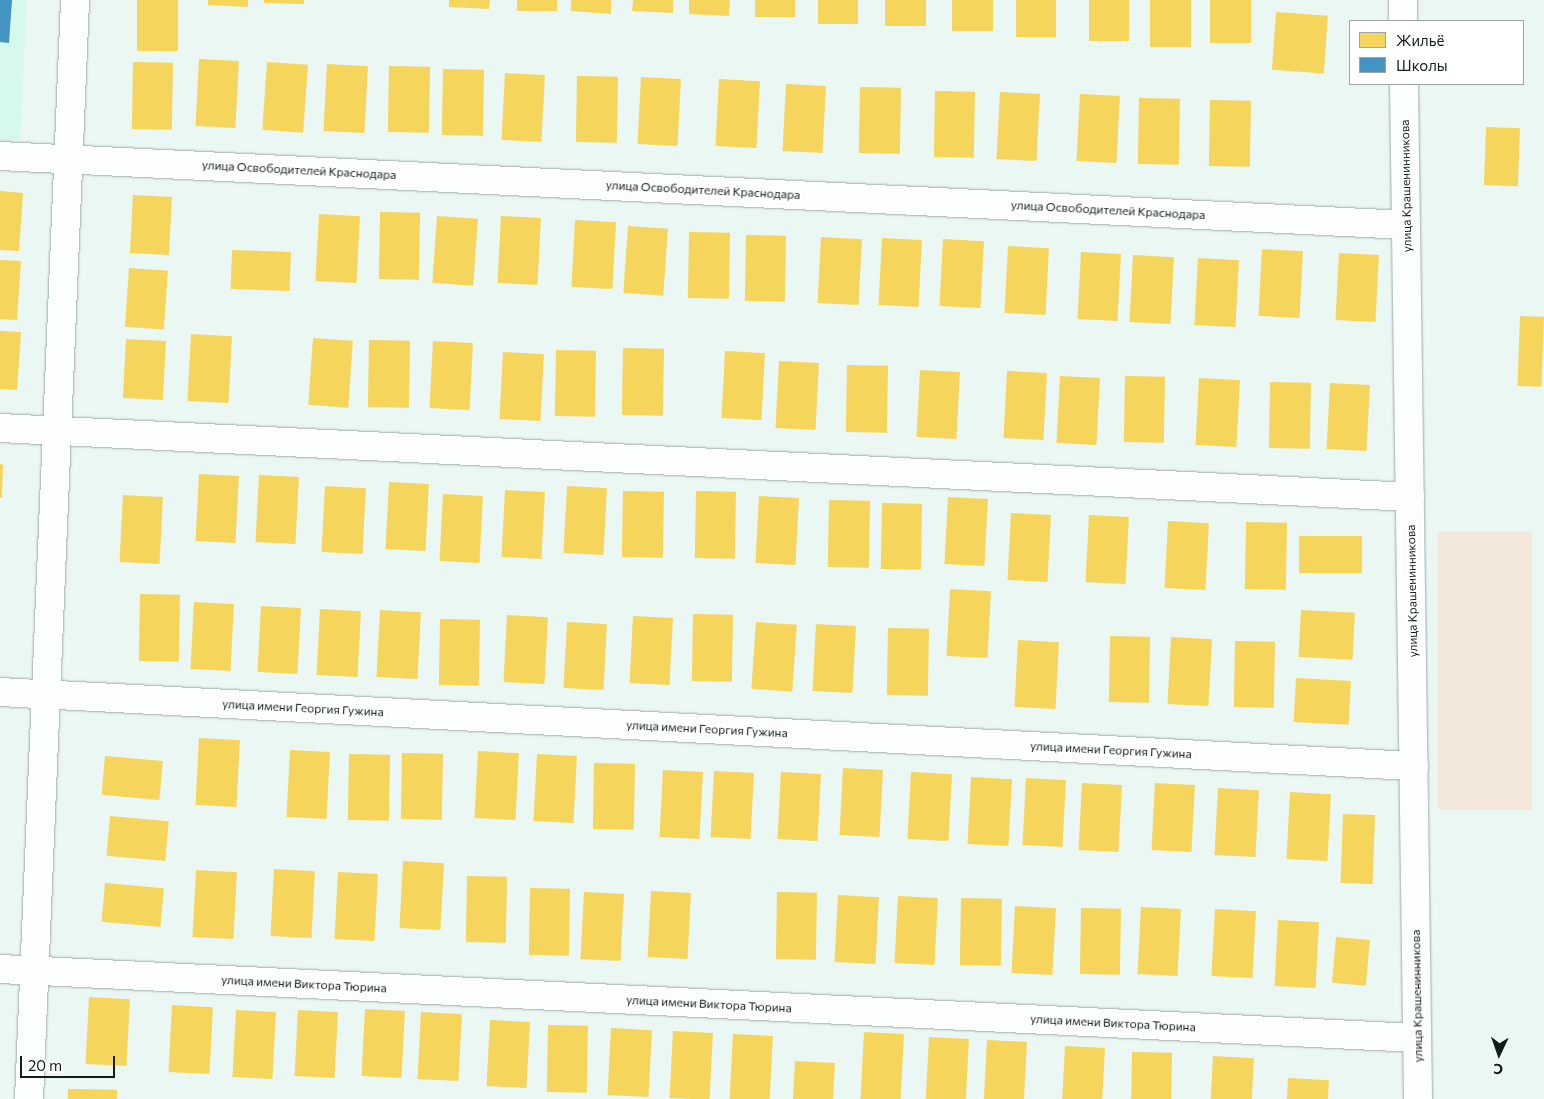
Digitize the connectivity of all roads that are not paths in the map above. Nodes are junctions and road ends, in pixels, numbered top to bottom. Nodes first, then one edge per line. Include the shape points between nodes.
1 (75, 0) edge
2 (1402, 0) edge
3 (1403, 20) edge
4 (1404, 85) edge
5 (0, 156) edge
6 (68, 159) junction
7 (1406, 225) junction
8 (0, 428) edge
9 (57, 431) junction
10 (1410, 497) junction
11 (0, 692) edge
12 (46, 694) junction
13 (1414, 766) junction
14 (0, 969) edge
15 (34, 970) junction
16 (1417, 1038) junction
17 (29, 1099) edge
18 (1418, 1099) edge

1 - 6 street
2 - 3 street
4 - 7 street, улица Крашенинникова
5 - 6 street, улица Освободителей Краснодара
6 - 7 street, улица Освободителей Краснодара
6 - 9 street
7 - 10 street, улица Крашенинникова
8 - 9 street
9 - 10 street
9 - 12 street
10 - 13 street, улица Крашенинникова
11 - 12 street, улица имени Георгия Гужина
12 - 13 street, улица имени Георгия Гужина
12 - 15 street
13 - 16 street, улица Крашенинникова
14 - 15 street, улица имени Виктора Тюрина
15 - 16 street, улица имени Виктора Тюрина
15 - 17 street
16 - 18 street, улица Крашенинникова

